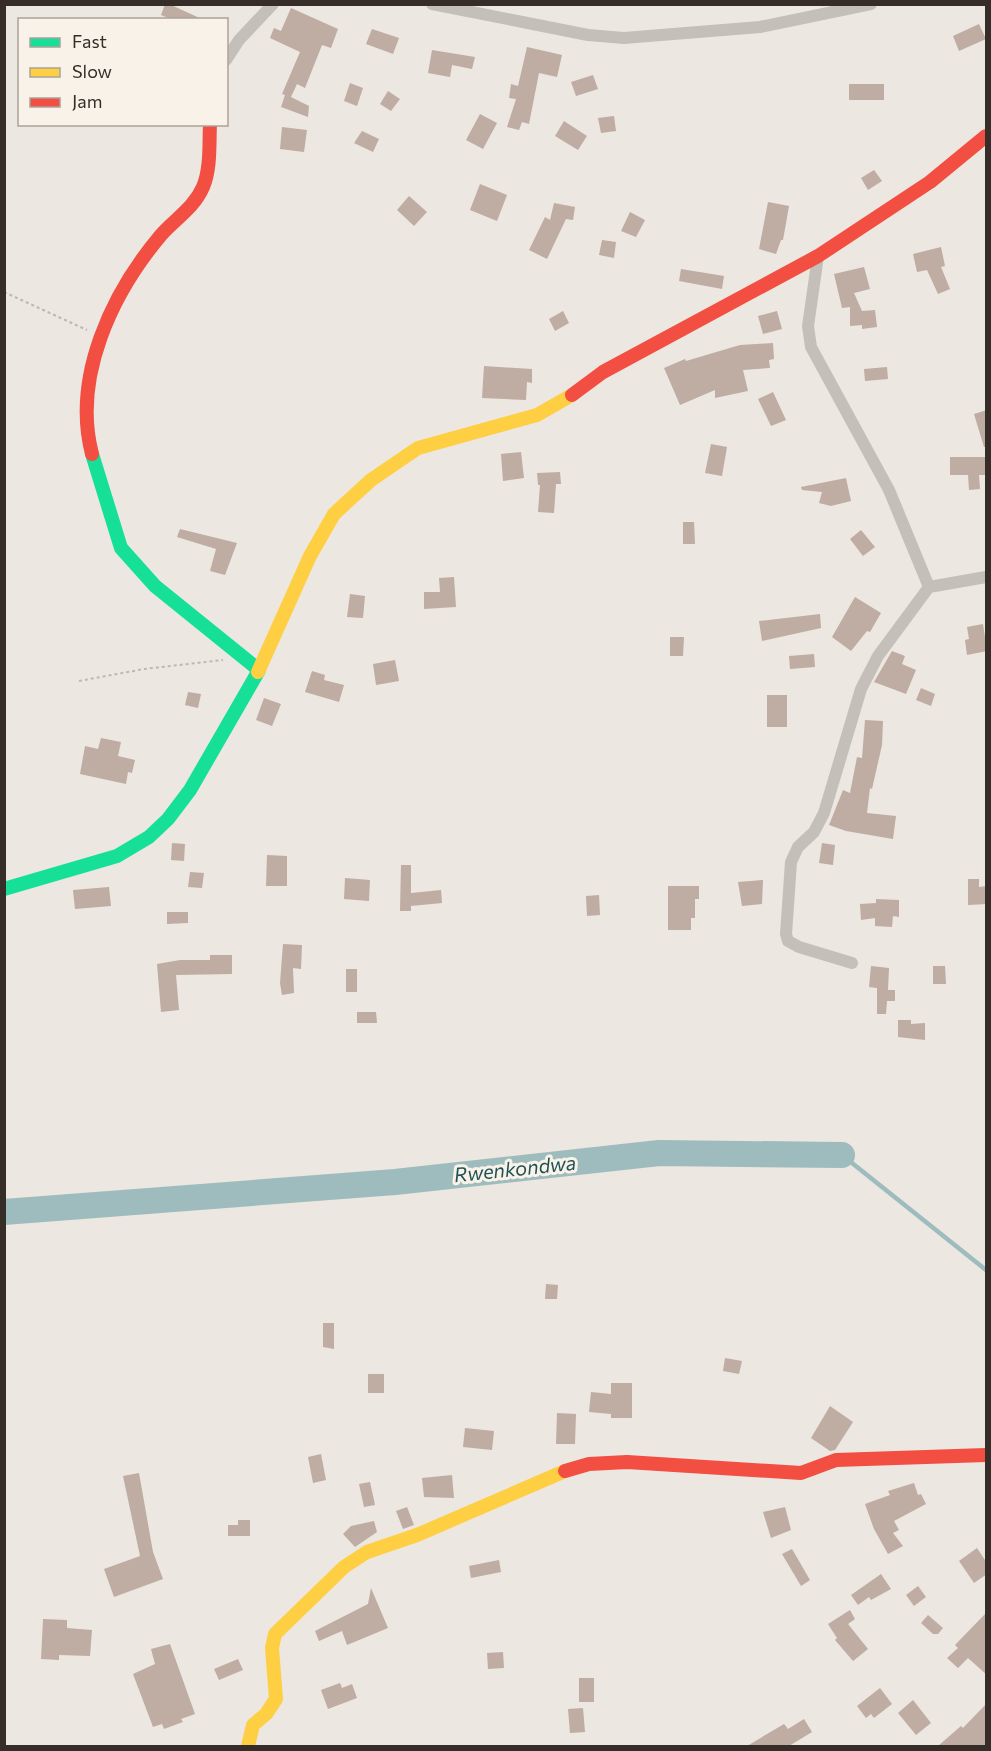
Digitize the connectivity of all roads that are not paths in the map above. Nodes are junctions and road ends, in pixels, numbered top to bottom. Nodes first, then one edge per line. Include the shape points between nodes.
1 (273, 4) edge
2 (432, 4) edge
3 (871, 4) edge
4 (228, 57) edge
5 (210, 126) edge
6 (987, 136) edge
7 (818, 256) junction
8 (987, 577) edge
9 (929, 587) junction
10 (259, 670) junction
11 (4, 889) edge
12 (852, 963) dead end
13 (987, 1455) edge
14 (248, 1746) edge

1 - 4 street
2 - 3 street via 588,35 624,38 760,27
5 - 10 street via 203,187 191,207 162,234 133,272 100,337 87,391 86,418 91,451 121,548 155,586
6 - 7 street via 930,182
7 - 9 street via 808,326 812,347 889,490
7 - 10 street via 603,372 537,416 418,448 371,480 334,514 309,556
8 - 9 street
9 - 12 street via 869,672 847,727 824,813 791,862 788,941
10 - 11 street via 190,789 149,837 117,856
13 - 14 street via 836,1460 801,1473 627,1462 589,1464 566,1471 417,1535 379,1546 344,1567 276,1634 272,1648 276,1699 253,1725

